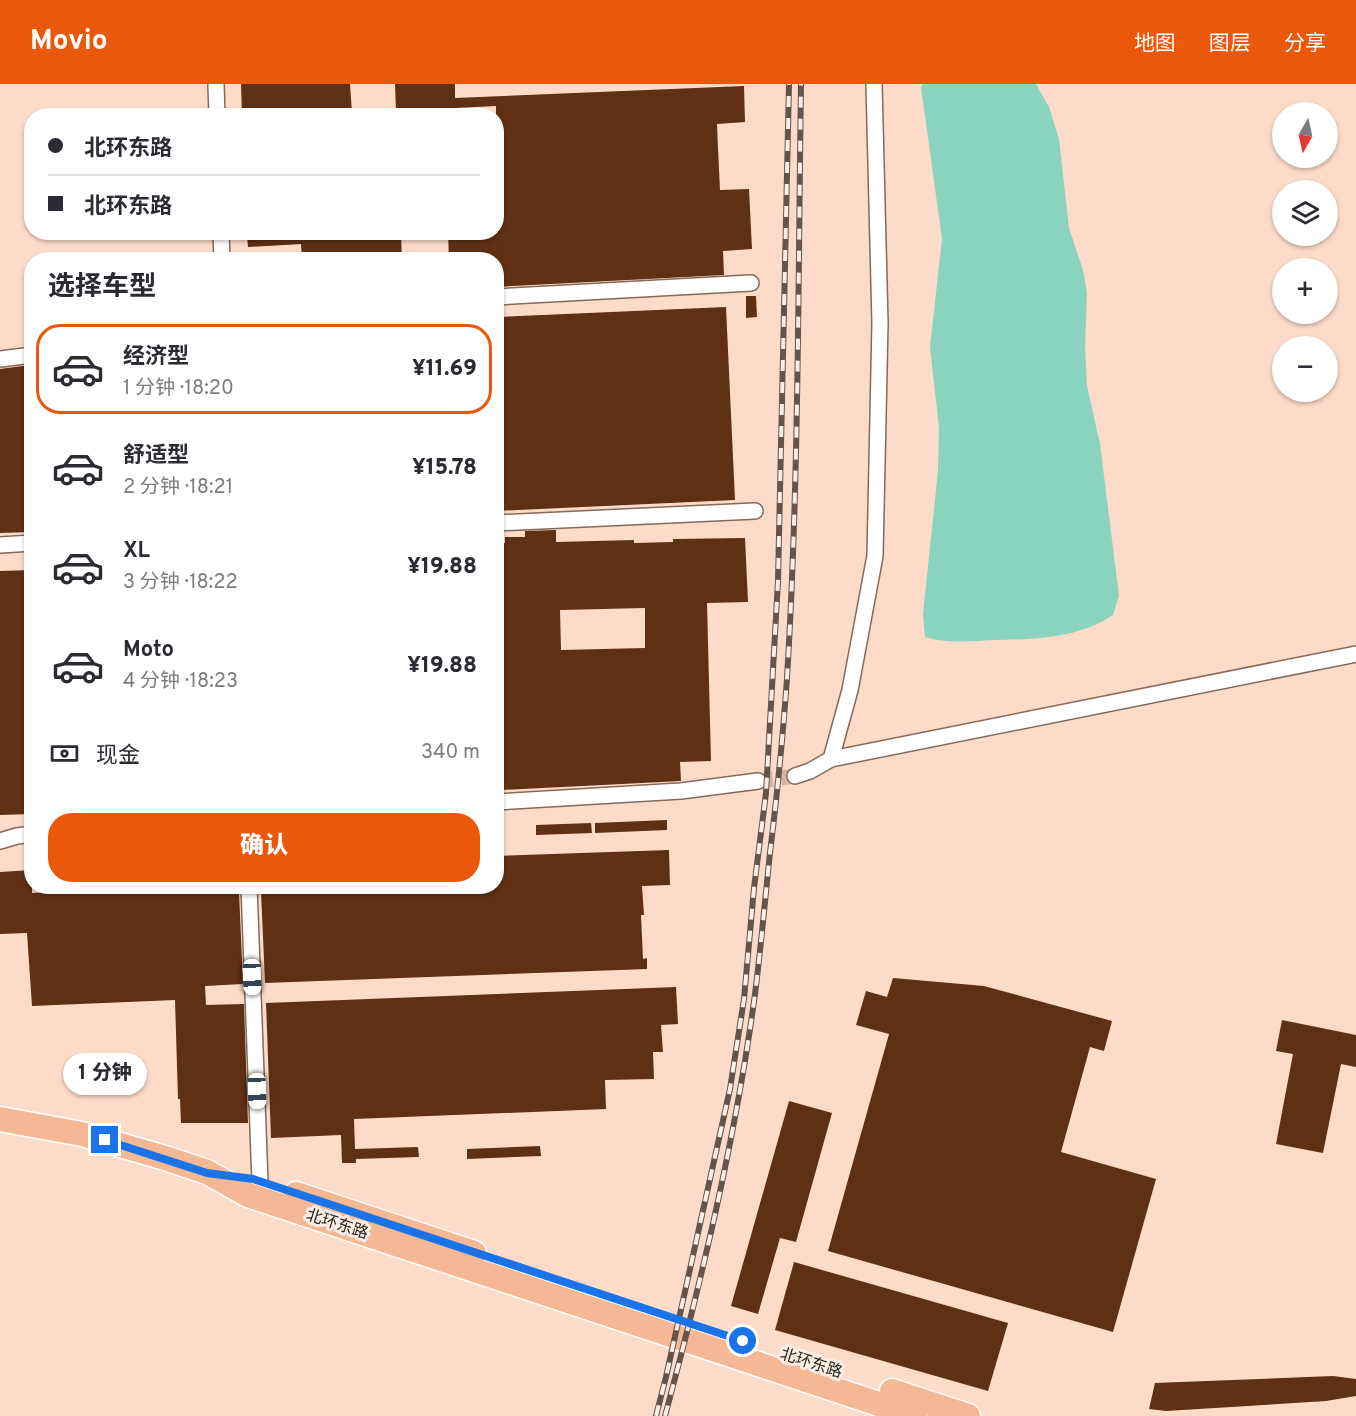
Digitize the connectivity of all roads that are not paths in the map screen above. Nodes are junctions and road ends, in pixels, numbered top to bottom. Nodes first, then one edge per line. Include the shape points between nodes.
1 (216, 84) edge
2 (874, 84) edge
3 (217, 108) edge
4 (751, 283) dead end
5 (504, 297) edge
6 (24, 356) edge
7 (0, 359) edge
8 (755, 512) dead end
9 (504, 523) edge
10 (24, 543) edge
11 (0, 544) edge
12 (1356, 654) edge
13 (831, 759) junction
14 (795, 776) tunnel mouth
15 (758, 781) tunnel mouth
16 (504, 802) edge
17 (24, 835) edge
18 (0, 842) edge
19 (249, 894) edge
20 (0, 1119) edge
21 (207, 1173) junction
22 (260, 1182) junction
23 (915, 1416) edge
24 (968, 1416) edge

1 - 3 street
2 - 13 street via 880,323 875,556 850,690
4 - 5 street
6 - 7 street
8 - 9 street
10 - 11 street
12 - 13 street
13 - 14 street
15 - 16 street via 681,791
17 - 18 street
19 - 22 street
20 - 21 main road, 北环东路 via 105,1140
21 - 22 main road, 北环东路
21 - 23 main road, 北环东路 via 248,1195
22 - 24 main road, 北环东路

